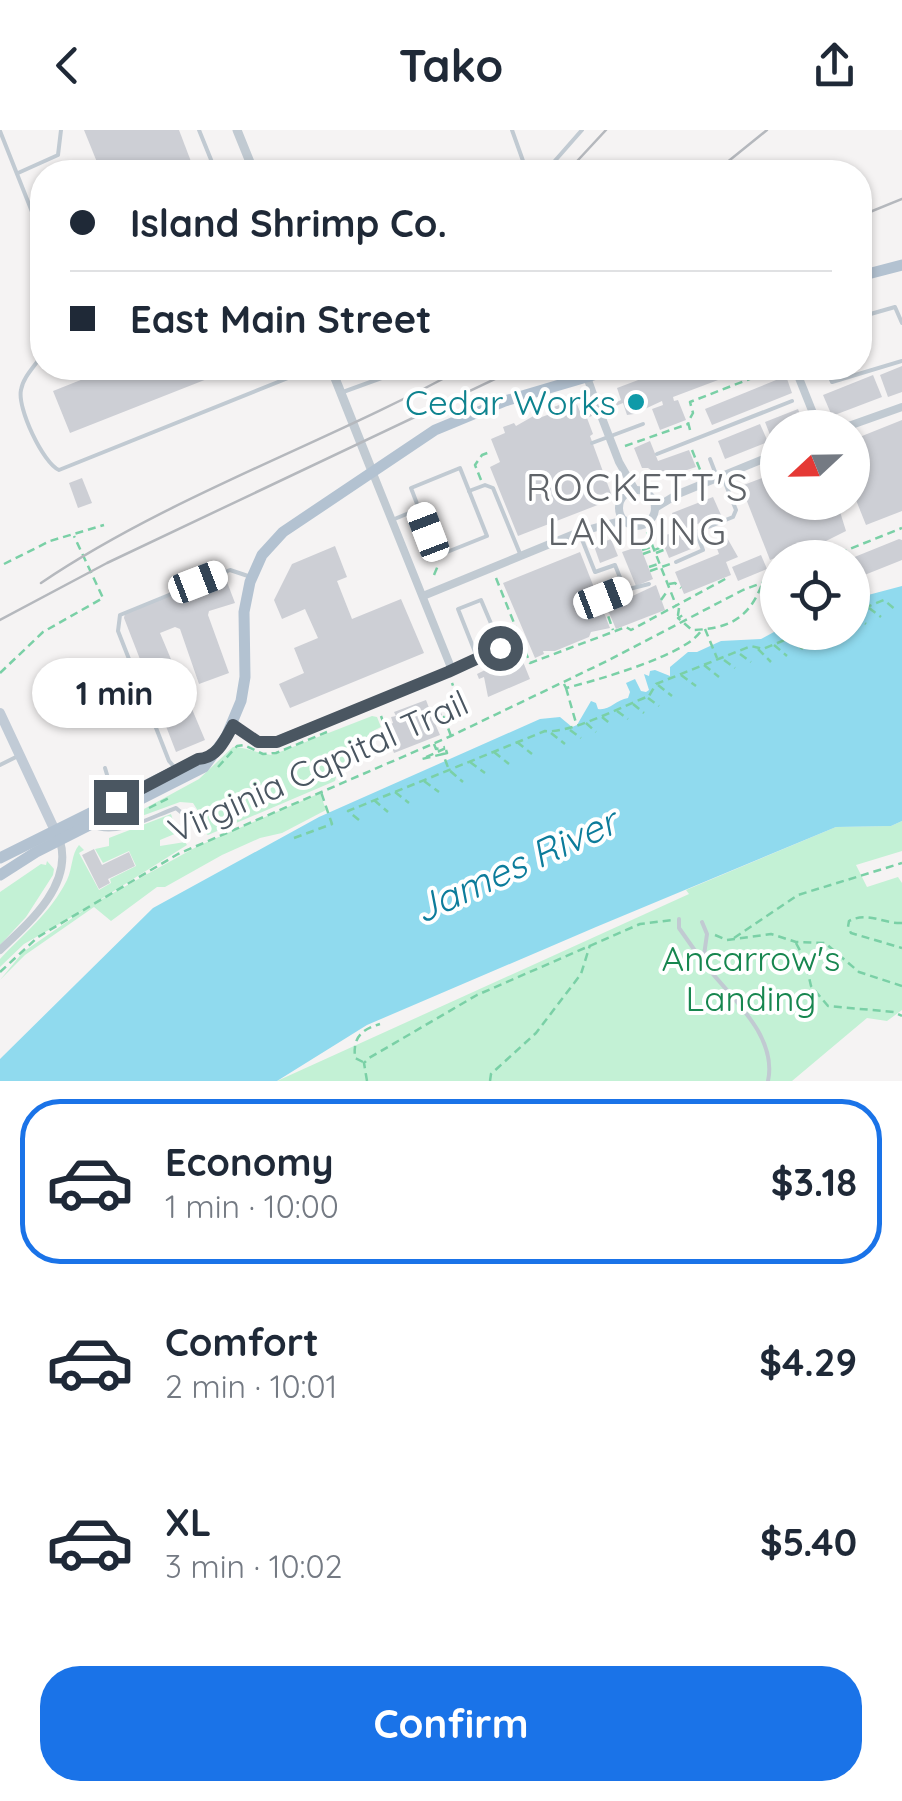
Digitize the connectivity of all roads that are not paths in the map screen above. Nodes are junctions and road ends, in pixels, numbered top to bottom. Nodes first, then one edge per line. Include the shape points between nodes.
1 (61, 130) edge
2 (199, 130) edge
3 (237, 130) edge
4 (512, 130) edge
5 (582, 130) edge
6 (0, 131) edge
7 (47, 160) edge
8 (211, 160) edge
9 (249, 160) edge
10 (523, 160) edge
11 (556, 160) edge
12 (30, 168) edge
13 (17, 174) junction
14 (30, 207) edge
15 (902, 265) edge
16 (872, 273) edge
17 (872, 314) edge
18 (902, 323) edge
19 (902, 361) edge
20 (872, 370) edge
21 (30, 372) edge
22 (277, 380) edge
23 (336, 380) edge
24 (376, 380) edge
25 (577, 380) edge
26 (588, 380) edge
27 (800, 380) edge
28 (341, 393) junction
29 (792, 401) dead end
30 (902, 407) edge
31 (812, 410) edge
32 (870, 418) edge
33 (642, 424) dead end
34 (702, 437) junction
35 (609, 438) junction
36 (592, 443) dead end
37 (705, 446) dead end
38 (657, 454) dead end
39 (710, 458) dead end
40 (760, 460) edge
41 (618, 462) junction
42 (372, 471) junction
43 (719, 476) junction
44 (635, 490) junction
45 (469, 491) junction
46 (678, 494) junction
47 (625, 495) junction
48 (651, 497) junction
49 (655, 508) junction
50 (418, 509) junction
51 (620, 510) junction
52 (392, 520) junction
53 (624, 520) junction
54 (596, 526) junction
55 (579, 532) junction
56 (521, 556) junction
57 (676, 562) road end
58 (252, 577) junction
59 (649, 584) dead end
60 (625, 590) junction
61 (422, 596) junction
62 (603, 601) road end
63 (477, 657) junction
64 (451, 670) junction
65 (0, 713) edge
66 (233, 725) junction
67 (20, 755) junction
68 (208, 758) junction
69 (0, 764) edge
70 (106, 768) dead end
71 (178, 771) junction
72 (116, 802) junction
73 (189, 820) dead end
74 (92, 826) junction
75 (57, 836) junction
76 (0, 858) edge
77 (0, 875) edge
78 (679, 919) road end
79 (702, 922) road end
80 (0, 950) edge
81 (703, 962) junction
82 (768, 1081) edge

1 - 7 lane via 58,155
2 - 8 lane
3 - 9 street
4 - 10 lane
5 - 11 lane
6 - 13 lane
12 - 13 lane
13 - 14 lane
15 - 16 main road
17 - 18 lane via 895,307
19 - 20 lane
21 - 22 lane via 20,399 47,463 59,470
23 - 28 street
24 - 28 lane
25 - 42 main road via 435,430
26 - 35 street
27 - 31 street
28 - 42 street
29 - 34 lane
30 - 32 street
33 - 35 lane
34 - 37 lane
34 - 38 lane
35 - 36 lane
35 - 41 street
39 - 43 lane
40 - 43 street
41 - 44 street
41 - 47 street
42 - 52 street
42 - 58 main road via 283,532
43 - 46 street
43 - 57 lane via 734,518 696,532 703,550
44 - 47 street
44 - 48 street
45 - 50 lane via 460,468 410,488
45 - 50 lane via 488,536 437,556
45 - 56 lane via 493,488
46 - 48 street
46 - 49 street
47 - 51 street
48 - 49 street
49 - 53 street via 644,524
50 - 52 lane
51 - 53 street
51 - 54 street
52 - 61 street
53 - 54 street
54 - 55 street
55 - 56 street
55 - 60 lane via 595,572 615,565
56 - 61 street
58 - 66 main road via 244,612 244,691
58 - 71 lane via 230,570 120,614 118,631
59 - 60 lane
60 - 62 lane
61 - 64 street
63 - 63 lane via 500,648 482,600 458,610
63 - 64 lane
64 - 66 street via 270,744
65 - 67 main road
66 - 68 main road
67 - 69 lane
67 - 75 main road
68 - 71 main road
68 - 74 main road via 195,773
70 - 72 lane
71 - 72 main road
72 - 75 main road
73 - 74 lane via 176,808 115,830
74 - 75 main road
75 - 76 main road
75 - 77 main road
75 - 80 street via 63,863 54,887
78 - 81 lane
79 - 81 lane
81 - 82 lane via 765,1039

